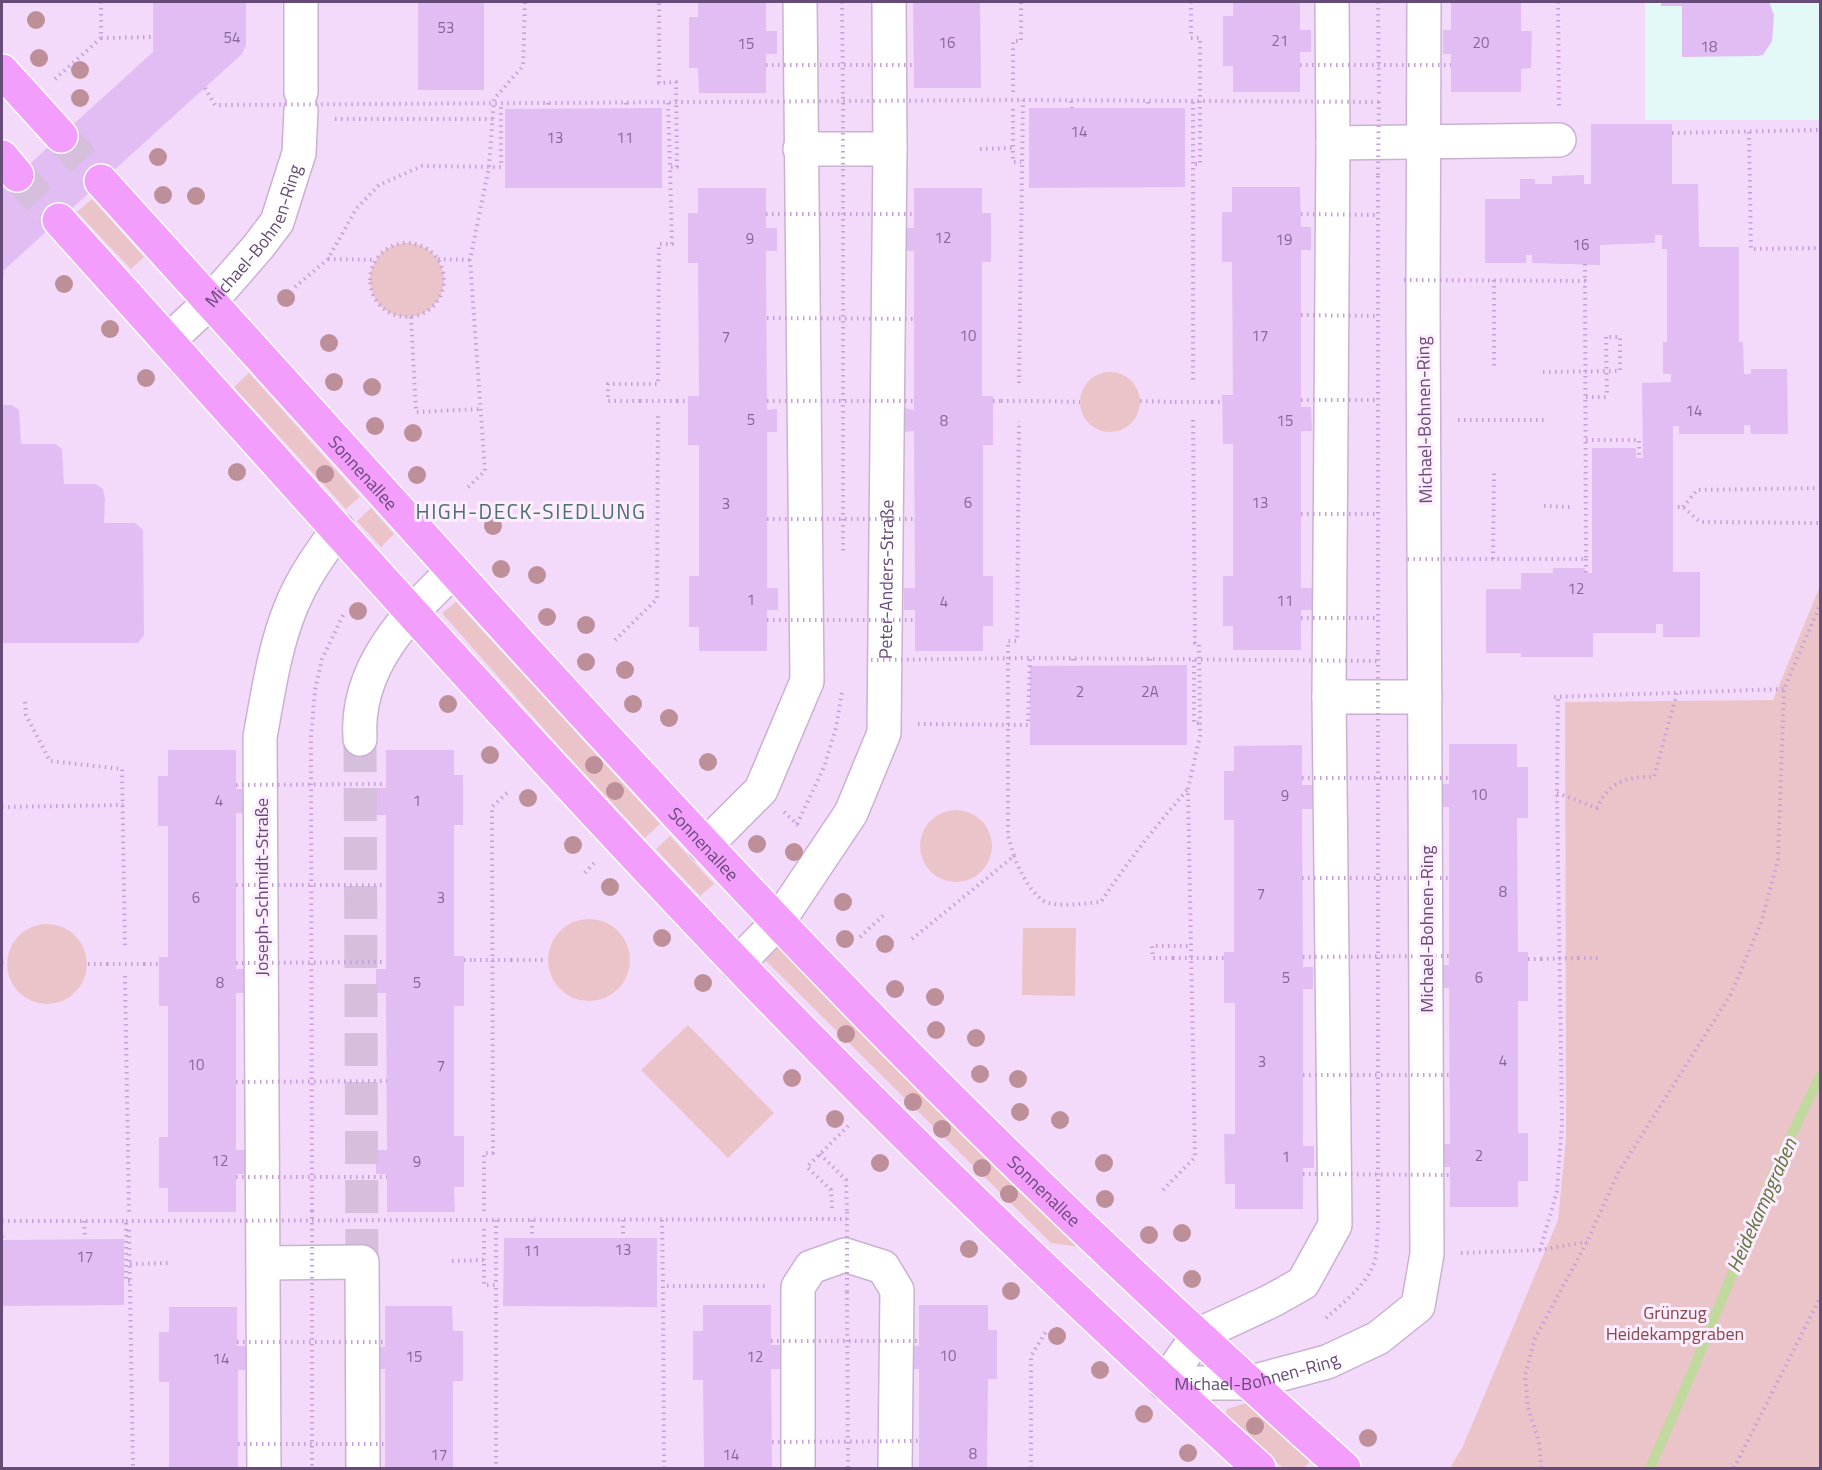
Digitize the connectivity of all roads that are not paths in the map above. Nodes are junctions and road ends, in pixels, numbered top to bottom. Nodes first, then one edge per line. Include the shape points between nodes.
1 (301, 2) edge
2 (800, 2) edge
3 (889, 2) edge
4 (1332, 2) edge
5 (1424, 2) edge
6 (2, 71) edge
7 (61, 136) tunnel mouth
8 (1559, 140) road end
9 (1333, 143) junction
10 (1423, 143) junction
11 (800, 149) junction
12 (890, 149) junction
13 (101, 181) tunnel mouth
14 (58, 220) tunnel mouth
15 (210, 302) junction
16 (168, 341) junction
17 (338, 529) junction
18 (453, 571) junction
19 (412, 611) junction
20 (1329, 696) junction
21 (1425, 696) junction
22 (360, 739) tunnel mouth
23 (705, 846) junction
24 (778, 922) junction
25 (737, 963) junction
26 (263, 1263) junction
27 (1198, 1335) junction
28 (1166, 1383) junction
29 (1248, 1383) junction
30 (264, 1468) edge
31 (363, 1468) edge
32 (798, 1468) edge
33 (895, 1468) edge
34 (1259, 1468) edge
35 (1344, 1468) edge

1 - 15 street, Michael-Bohnen-Ring via 298,153 277,222
2 - 11 street
3 - 12 street, Peter-Anders-Straße
4 - 9 street
5 - 10 street, Michael-Bohnen-Ring
6 - 7 main road
8 - 10 street
9 - 10 street
9 - 20 street
10 - 21 street, Michael-Bohnen-Ring
11 - 12 street
11 - 23 street via 807,681 761,790
12 - 24 street, Peter-Anders-Straße via 884,733 851,813
13 - 15 main road, Sonnenallee
14 - 16 main road
15 - 16 street, Michael-Bohnen-Ring
15 - 18 main road, Sonnenallee
16 - 17 main road
17 - 19 main road
17 - 26 street, Joseph-Schmidt-Straße via 313,564 290,608 260,737
18 - 19 street
18 - 23 main road, Sonnenallee
19 - 22 street via 379,658 365,688
19 - 25 main road
20 - 21 street
20 - 27 street via 1335,1225 1303,1283
21 - 29 street, Michael-Bohnen-Ring via 1427,1254 1418,1306 1378,1338 1327,1362
23 - 24 main road, Sonnenallee
24 - 25 street, Peter-Anders-Straße
24 - 27 main road, Sonnenallee via 994,1141
25 - 28 main road via 999,1225
26 - 30 street, Joseph-Schmidt-Straße
26 - 31 street via 362,1262
27 - 28 street, Michael-Bohnen-Ring
27 - 29 main road, Sonnenallee
28 - 29 street, Michael-Bohnen-Ring
28 - 34 main road
29 - 35 main road, Sonnenallee
32 - 33 street via 798,1287 811,1267 845,1255 883,1267 897,1290

